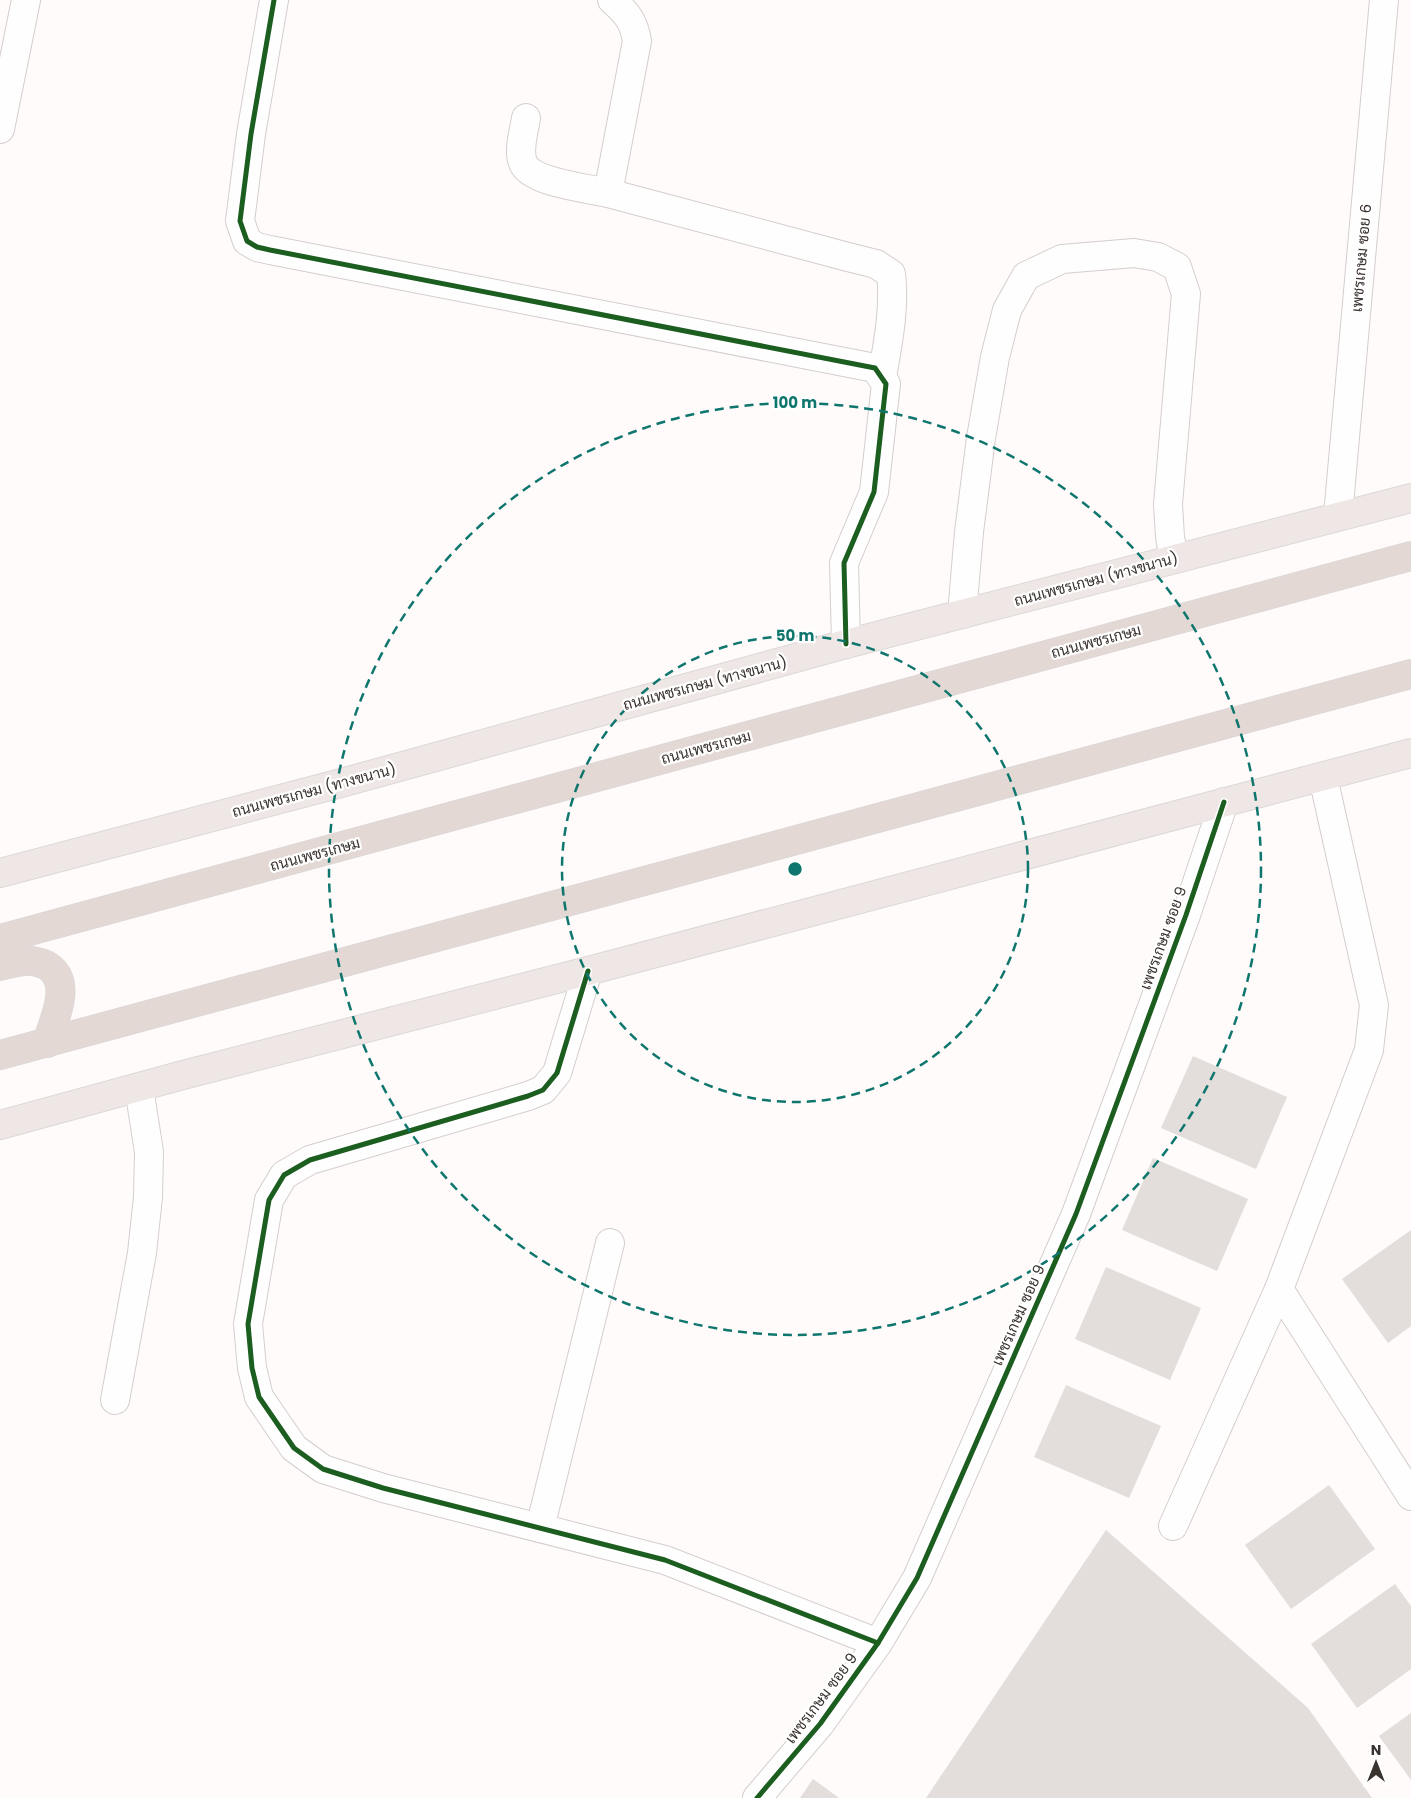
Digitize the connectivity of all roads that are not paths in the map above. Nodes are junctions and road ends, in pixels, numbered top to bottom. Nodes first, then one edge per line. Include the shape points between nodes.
1 (26, 0) edge
2 (274, 0) edge
3 (612, 0) edge
4 (1384, 0) edge
5 (526, 118) dead end
6 (0, 129) edge
7 (608, 193) junction
8 (882, 377) junction
9 (1411, 498) edge
10 (1338, 516) junction
11 (1411, 556) edge
12 (1174, 559) junction
13 (962, 614) junction
14 (846, 644) junction
15 (1411, 674) edge
16 (1411, 754) edge
17 (1324, 777) junction
18 (1224, 802) junction
19 (0, 873) edge
20 (0, 939) edge
21 (0, 966) edge
22 (588, 971) junction
23 (46, 1043) junction
24 (0, 1055) edge
25 (139, 1088) junction
26 (0, 1125) edge
27 (610, 1243) dead end
28 (1279, 1289) junction
29 (115, 1400) dead end
30 (1411, 1496) edge
31 (1173, 1526) dead end
32 (540, 1528) junction
33 (878, 1643) junction
34 (757, 1798) edge

1 - 6 street
2 - 8 street via 240,222 247,241 270,250 875,368
3 - 7 street via 624,10 634,27 637,41
4 - 10 street, เพชรเกษม ซอย 6
5 - 7 street via 521,155 524,165 534,174 556,182
7 - 8 street via 885,268 891,274 893,288 890,333
8 - 14 street via 886,384 874,492 844,563
9 - 10 main road, ถนนเพชรเกษม (ทางขนาน)
10 - 12 main road, ถนนเพชรเกษม (ทางขนาน)
11 - 20 highway, ถนนเพชรเกษม
12 - 13 main road, ถนนเพชรเกษม (ทางขนาน)
12 - 13 street via 1168,504 1186,294 1177,267 1158,257 1134,253 1062,259 1026,276 1007,310 981,438
13 - 14 main road, ถนนเพชรเกษม (ทางขนาน)
14 - 19 main road, ถนนเพชรเกษม (ทางขนาน)
15 - 23 highway
16 - 17 main road
17 - 18 main road
17 - 28 street via 1374,1005 1369,1050
18 - 22 main road
18 - 33 street, เพชรเกษม ซอย 9 via 1076,1214 918,1578
21 - 23 highway via 25,960 41,962 57,974 60,984 58,1008
22 - 25 main road
22 - 32 street via 557,1073 543,1090 310,1160 284,1175 269,1200 248,1324 252,1368 259,1396 294,1448 323,1469 383,1488
23 - 24 highway
25 - 26 main road
25 - 29 street via 149,1152 148,1197 142,1252
27 - 32 street
28 - 30 street
28 - 31 street
32 - 33 street via 665,1560
33 - 34 street, เพชรเกษม ซอย 9 via 820,1724

